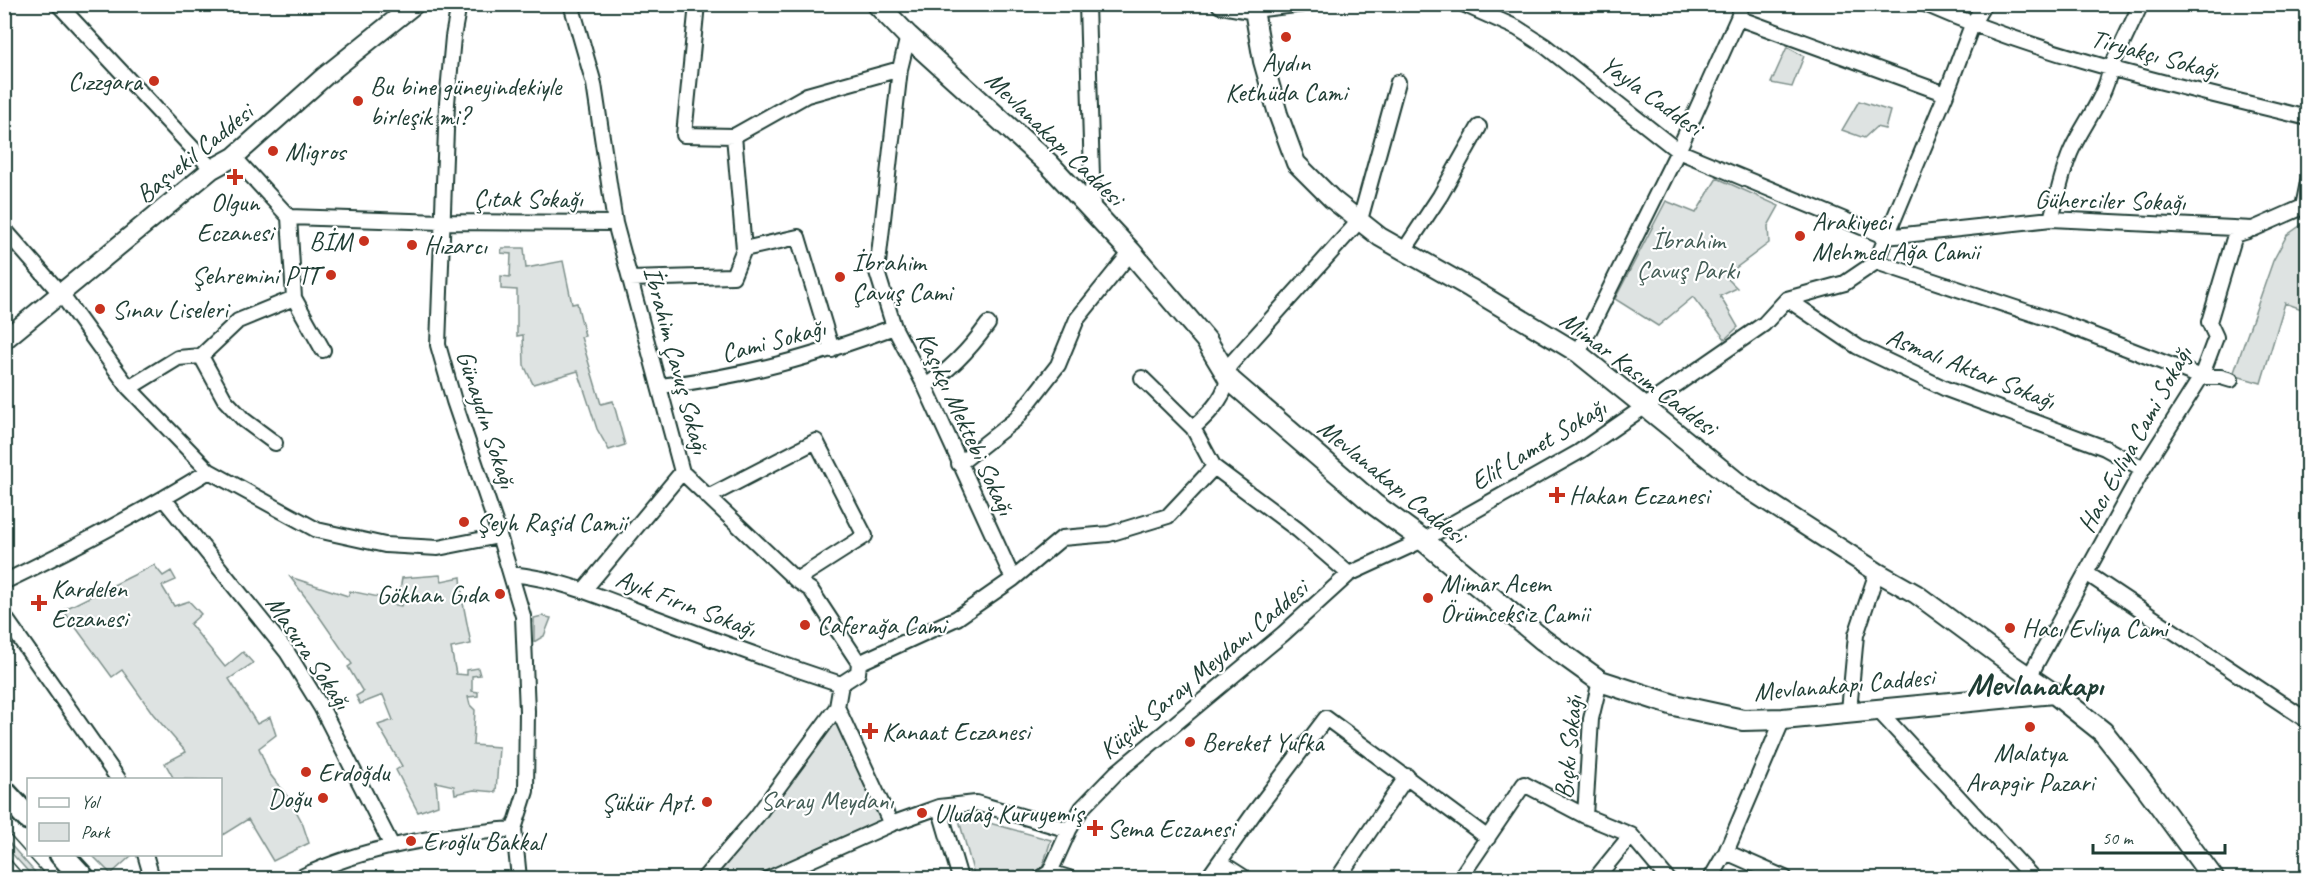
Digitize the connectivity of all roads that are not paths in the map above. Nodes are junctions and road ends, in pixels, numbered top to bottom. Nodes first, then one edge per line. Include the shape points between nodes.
1 (58, 4) edge
2 (415, 4) edge
3 (459, 4) edge
4 (571, 4) edge
5 (697, 4) edge
6 (877, 4) edge
7 (1087, 4) edge
8 (1221, 4) edge
9 (1305, 4) edge
10 (1463, 4) edge
11 (1925, 4) edge
12 (1984, 4) edge
13 (2141, 4) edge
14 (1254, 10) junction
15 (1740, 11) edge
16 (1972, 25) junction
17 (908, 36) junction
18 (900, 69) junction
19 (2110, 70) junction
20 (1398, 81) dead end
21 (1946, 94) junction
22 (2307, 118) edge
23 (1479, 127) dead end
24 (734, 136) junction
25 (1678, 151) junction
26 (234, 157) junction
27 (212, 169) junction
28 (2307, 182) edge
29 (1093, 212) junction
30 (289, 217) junction
31 (2051, 219) junction
32 (1360, 220) junction
33 (441, 222) junction
34 (615, 223) junction
35 (2253, 229) junction
36 (4, 230) edge
37 (1887, 237) junction
38 (744, 249) junction
39 (1131, 252) junction
40 (1403, 252) junction
41 (1876, 262) junction
42 (630, 279) junction
43 (61, 294) junction
44 (294, 298) junction
45 (1787, 299) junction
46 (988, 324) dead end
47 (894, 327) junction
48 (4, 340) edge
49 (323, 350) dead end
50 (832, 350) junction
51 (1578, 353) junction
52 (201, 356) junction
53 (2201, 377) junction
54 (1142, 378) dead end
55 (1230, 380) junction
56 (2231, 381) dead end
57 (660, 386) junction
58 (925, 386) junction
59 (129, 388) junction
60 (1646, 406) junction
61 (1193, 428) junction
62 (275, 443) dead end
63 (959, 464) junction
64 (1214, 467) junction
65 (2144, 469) junction
66 (209, 471) junction
67 (682, 472) junction
68 (708, 497) junction
69 (164, 499) junction
70 (499, 536) junction
71 (1423, 540) junction
72 (1877, 572) junction
73 (2086, 573) junction
74 (511, 574) junction
75 (1349, 574) junction
76 (6, 579) edge
77 (1013, 579) junction
78 (796, 580) junction
79 (584, 590) junction
80 (4, 616) edge
81 (859, 663) junction
82 (2030, 675) junction
83 (1600, 681) junction
84 (841, 684) junction
85 (2054, 693) junction
86 (837, 707) junction
87 (1877, 709) junction
88 (1849, 711) junction
89 (1783, 719) junction
90 (2307, 721) edge
91 (1407, 776) junction
92 (119, 778) edge
93 (4, 792) edge
94 (939, 807) junction
95 (1585, 816) junction
96 (27, 817) edge
97 (891, 824) junction
98 (513, 829) junction
99 (1069, 830) junction
100 (1631, 835) junction
101 (1488, 838) junction
102 (392, 846) junction
103 (1726, 852) junction
104 (62, 856) edge
105 (145, 856) edge
106 (1220, 862) junction
107 (1046, 875) edge
108 (83, 879) edge
109 (152, 879) edge
110 (298, 879) edge
111 (519, 879) edge
112 (704, 879) edge
113 (770, 879) edge
114 (960, 879) edge
115 (1069, 879) edge
116 (1208, 879) edge
117 (1245, 879) edge
118 (1338, 879) edge
119 (1460, 879) edge
120 (1596, 879) edge
121 (1667, 879) edge
122 (1711, 879) edge
123 (1785, 879) edge
124 (2033, 879) edge
125 (2213, 879) edge

1 - 27 street
2 - 26 street, Başvekil Caddesi via 325,76
3 - 33 street, Günaydın Sokağı via 447,103
4 - 34 street, İbrahim Çavuş Sokağı via 594,84
5 - 24 street via 684,135
6 - 17 main road, Mevlanakapı Caddesi
7 - 29 street
8 - 14 street
9 - 14 street
10 - 25 street, Yayla Caddesi via 1517,28 1545,46
11 - 16 street, Tiryakçı Sokağı
12 - 16 street
13 - 19 street
14 - 32 street, Mimar Kasım Caddesi via 1266,71 1296,163
15 - 21 street
15 - 25 street
16 - 19 street, Tiryakçı Sokağı
16 - 21 street
17 - 18 street, Kaşıkçı Mektebi Sokağı
17 - 29 main road, Mevlanakapı Caddesi via 1049,164
18 - 24 street via 807,95
18 - 47 street, Kaşıkçı Mektebi Sokağı via 877,272
19 - 22 street, Tiryakçı Sokağı
19 - 31 street via 2072,150
20 - 32 street
21 - 37 street
23 - 40 street
24 - 38 street
25 - 37 street, Yayla Caddesi
25 - 51 street
26 - 27 street, Başvekil Caddesi
26 - 30 street
27 - 43 street, Başvekil Caddesi
28 - 35 street, Güherciler Sokağı via 2303,207
29 - 39 main road, Mevlanakapı Caddesi
30 - 33 street, Çıtak Sokağı
30 - 44 street
31 - 35 street, Güherciler Sokağı
31 - 37 street, Güherciler Sokağı
32 - 40 street, Mimar Kasım Caddesi
32 - 55 street via 1228,367
33 - 34 street, Çıtak Sokağı
33 - 70 street, Günaydın Sokağı via 438,345
34 - 42 street, İbrahim Çavuş Sokağı
35 - 53 street, Hacı Evliya Cami Sokağı via 2235,235 2209,322 2216,337
36 - 43 street
37 - 41 street
38 - 42 street via 733,276
38 - 50 street via 798,237
39 - 55 main road, Mevlanakapı Caddesi via 1206,340
39 - 63 street via 1077,319 1058,365 1016,418
40 - 51 street, Mimar Kasım Caddesi
41 - 45 street via 1845,283
41 - 53 street via 2064,324
42 - 57 street, İbrahim Çavuş Sokağı
43 - 48 street, Başvekil Caddesi
43 - 59 street
44 - 49 street
44 - 52 street via 238,321
45 - 60 street, Elif Lamet Sokağı via 1764,324
45 - 65 street, Asmalı Aktar Sokağı via 1858,347 1946,389 2105,448
46 - 58 street via 945,373
47 - 50 street, Cami Sokağı
47 - 58 street, Kaşıkçı Mektebi Sokağı
50 - 57 street, Cami Sokağı via 713,380
51 - 60 street, Mimar Kasım Caddesi
52 - 59 street via 178,358
52 - 62 street via 225,400
53 - 56 street
53 - 65 street, Hacı Evliya Cami Sokağı
54 - 61 street
55 - 61 street via 1212,411
55 - 71 main road, Mevlanakapı Caddesi via 1375,505
57 - 67 street, İbrahim Çavuş Sokağı
58 - 63 street, Kaşıkçı Mektebi Sokağı
59 - 66 street
60 - 71 street, Elif Lamet Sokağı via 1579,452
60 - 72 street, Mimar Kasım Caddesi via 1739,483
61 - 64 street
63 - 77 street, Kaşıkçı Mektebi Sokağı
64 - 75 street
64 - 77 street via 1168,516 1109,534 1062,538
65 - 73 street, Hacı Evliya Cami Sokağı
66 - 69 street
66 - 70 street via 317,530 386,545 438,548
67 - 68 street, İbrahim Çavuş Sokağı
67 - 79 street
68 - 78 street, İbrahim Çavuş Sokağı
68 - 78 street via 816,441 865,536
69 - 76 street
69 - 102 street, Masura Sokağı via 287,652 321,707
70 - 74 street, Günaydın Sokağı
71 - 75 street, Küçük Saray Meydanı Caddesi
71 - 83 main road, Mevlanakapı Caddesi via 1543,640
72 - 82 street, Mimar Kasım Caddesi via 1916,594
72 - 88 street via 1856,635
73 - 82 street, Hacı Evliya Cami Sokağı
73 - 90 street
74 - 79 street, Ayık Fırın Sokağı
74 - 98 street, Günaydın Sokağı via 523,616 527,711 526,791
75 - 99 street, Küçük Saray Meydanı Caddesi via 1284,634 1116,773 1082,807
77 - 81 street via 957,618
78 - 81 street, İbrahim Çavuş Sokağı via 811,590
79 - 84 street, Ayık Fırın Sokağı
80 - 92 street
81 - 84 street via 858,673
82 - 85 street, Mimar Kasım Caddesi
83 - 89 main road, Mevlanakapı Caddesi via 1674,705 1743,720
83 - 95 street, Bıçkı Sokağı via 1591,719
84 - 86 street
85 - 87 main road, Mevlanakapı Caddesi
85 - 125 main road via 2103,732
86 - 97 street
86 - 112 street via 757,816
87 - 88 main road, Mevlanakapı Caddesi
87 - 124 street
88 - 89 main road, Mevlanakapı Caddesi
89 - 103 street
91 - 101 street
91 - 106 street via 1326,718
91 - 118 street
93 - 96 main road
94 - 97 street
94 - 99 street via 976,803
94 - 114 street
95 - 100 street
95 - 101 street, Bıçkı Sokağı via 1524,784
97 - 113 street
98 - 102 street
98 - 111 street, Günaydın Sokağı
99 - 107 street, Küçük Saray Meydanı Caddesi
100 - 120 street
100 - 121 street
101 - 119 street, Bıçkı Sokağı
102 - 110 street via 351,857
103 - 122 street
103 - 123 street
104 - 108 main road
105 - 109 street
106 - 116 street
106 - 117 street
107 - 115 street

